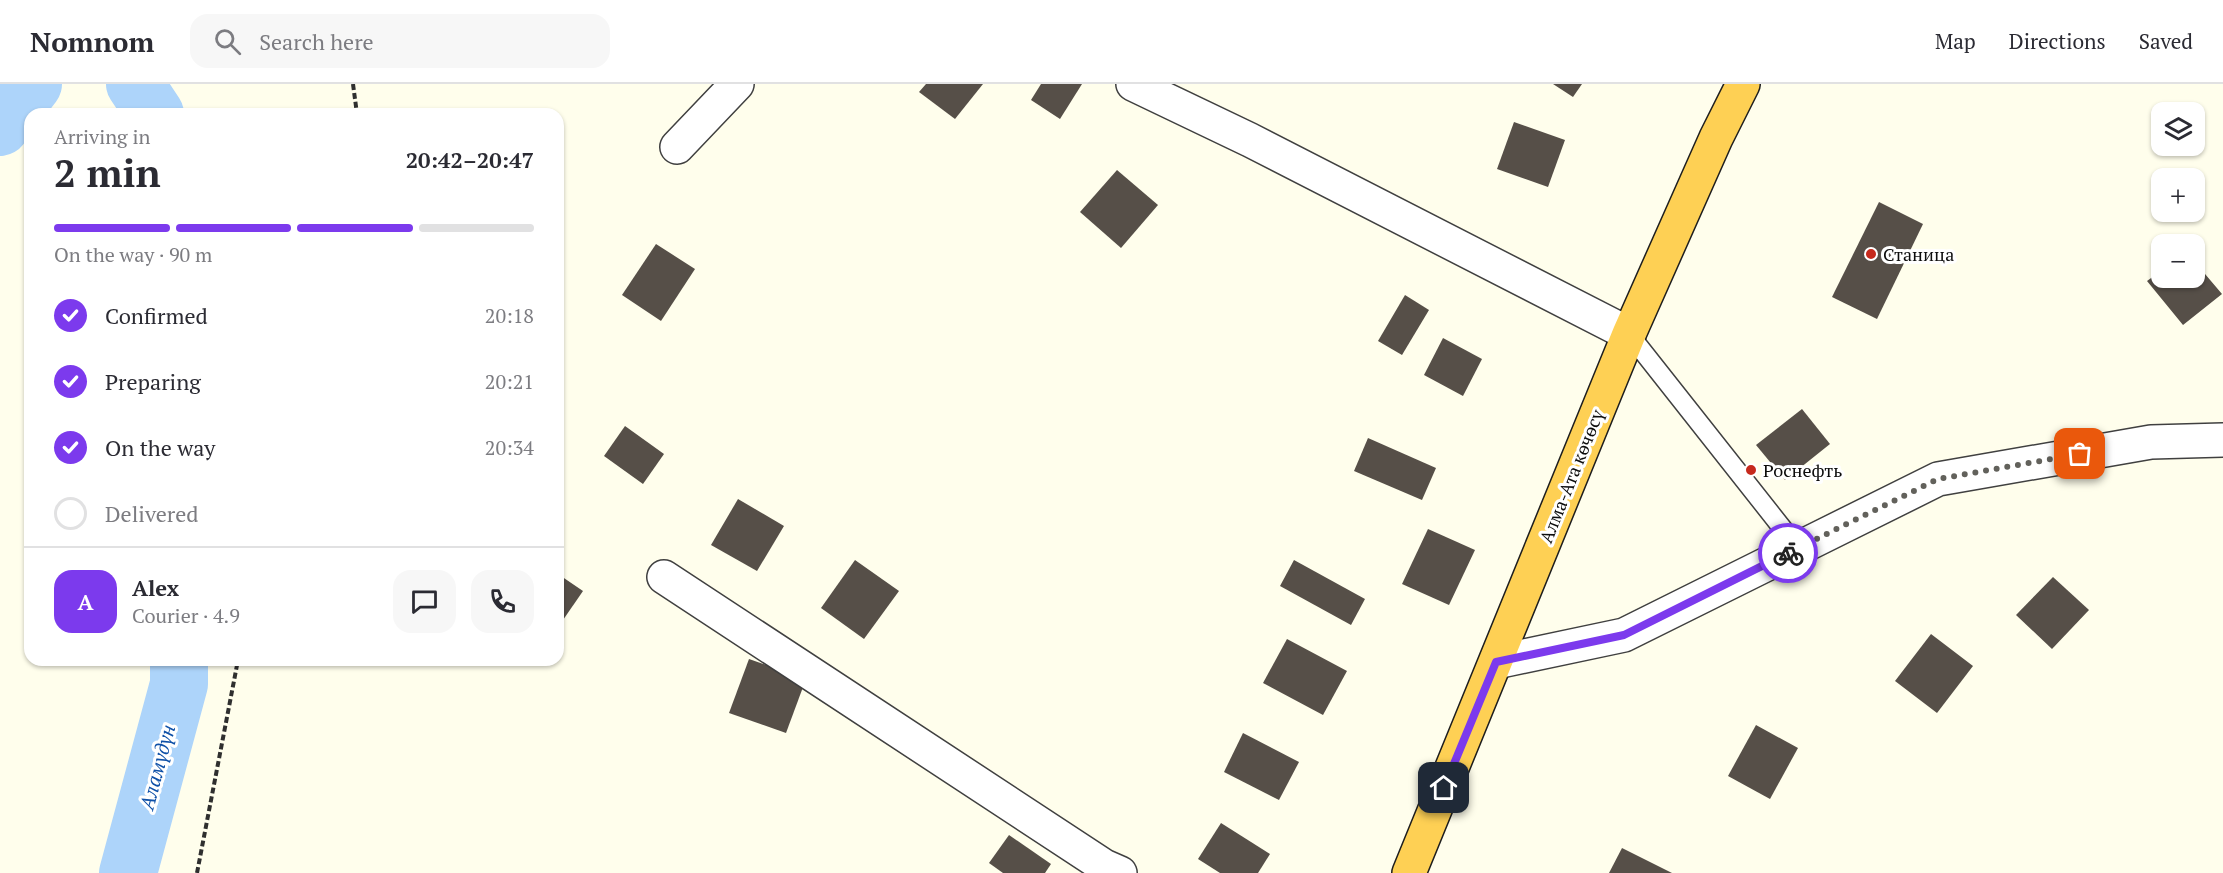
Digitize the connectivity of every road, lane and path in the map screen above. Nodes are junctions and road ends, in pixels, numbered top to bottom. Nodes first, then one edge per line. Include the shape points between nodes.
1 (353, 84) edge
2 (737, 84) edge
3 (1133, 84) edge
4 (1743, 84) edge
5 (356, 108) edge
6 (677, 147) dead end
7 (1629, 334) junction
8 (2223, 440) edge
9 (1798, 548) junction
10 (664, 577) dead end
11 (1496, 662) junction
12 (237, 666) edge
13 (197, 873) edge
14 (1120, 873) edge
15 (1409, 873) edge

1 - 5 path
2 - 6 street
3 - 7 street
4 - 7 highway, Алма-Ата көчөсү
7 - 9 lane
7 - 11 highway, Алма-Ата көчөсү
8 - 9 street via 2151,442 1938,479
9 - 11 street via 1624,635
10 - 14 street
11 - 15 highway, Алма-Ата көчөсү
12 - 13 path

